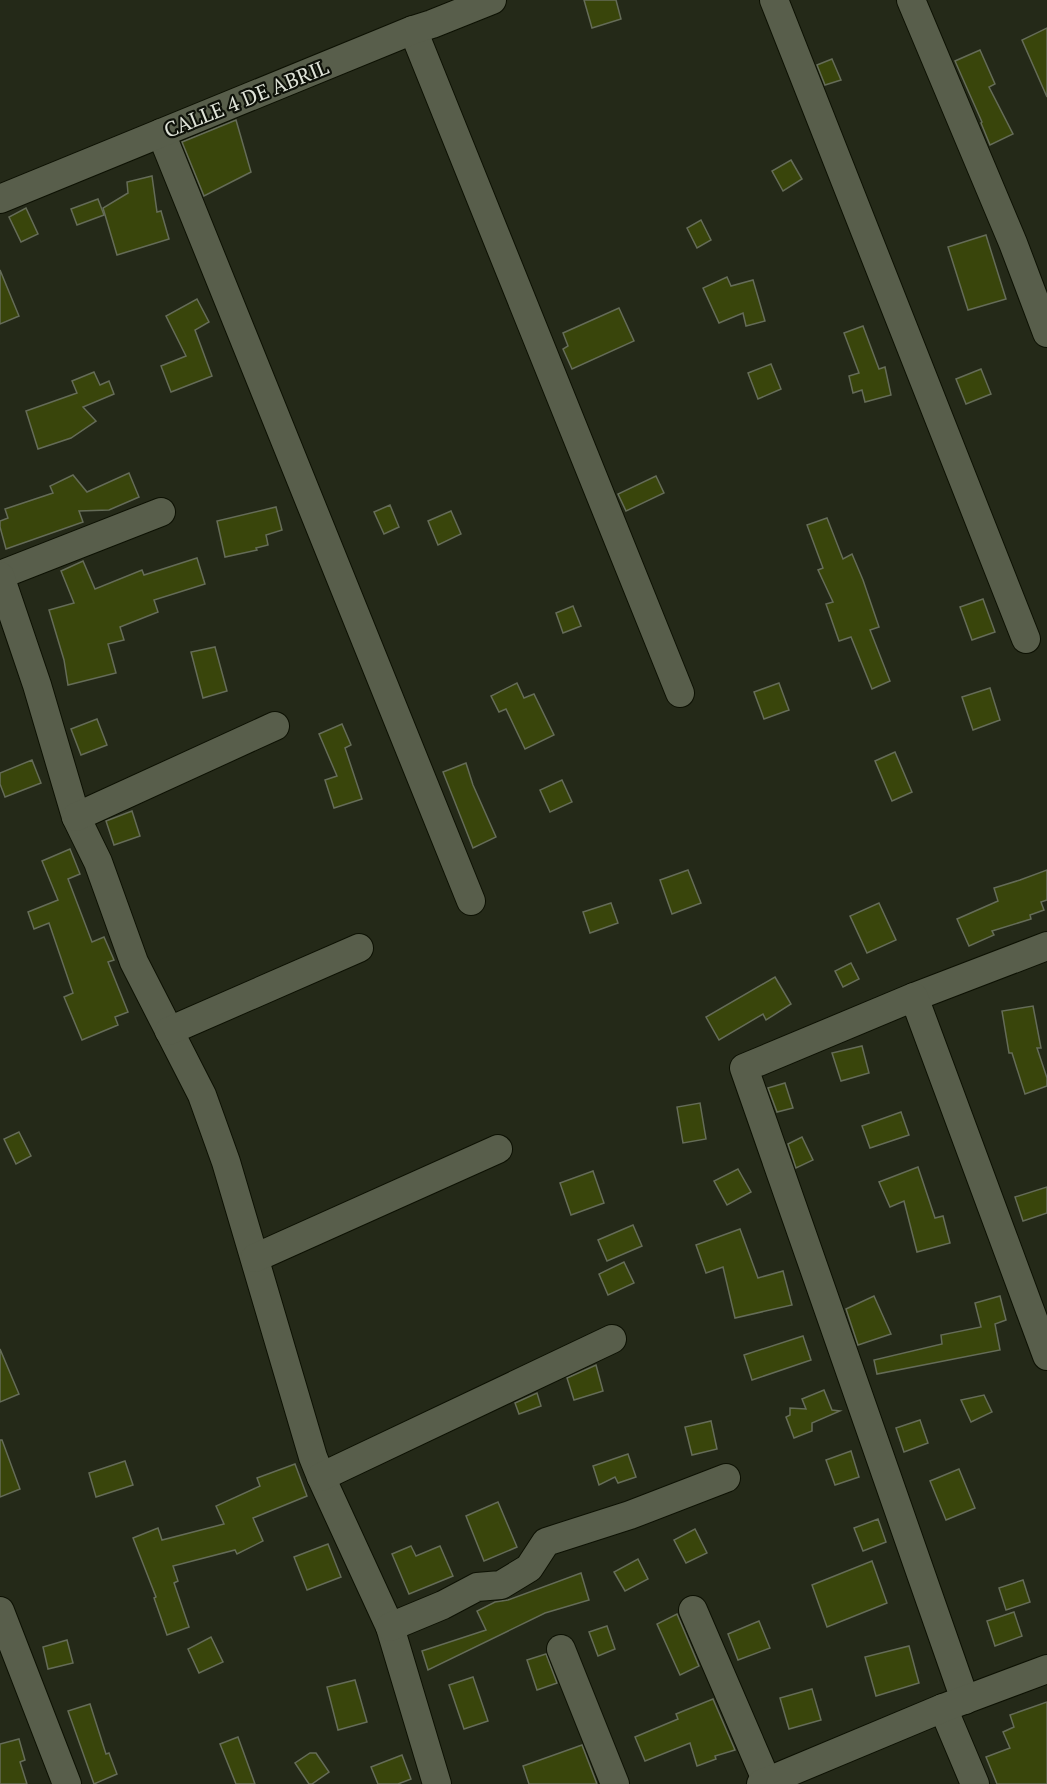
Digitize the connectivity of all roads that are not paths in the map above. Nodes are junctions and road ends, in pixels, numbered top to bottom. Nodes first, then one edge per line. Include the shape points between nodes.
1 (492, 0) edge
2 (774, 0) edge
3 (911, 0) edge
4 (413, 30) junction
5 (160, 133) junction
6 (0, 200) edge
7 (1047, 333) edge
8 (161, 512) dead end
9 (0, 575) edge
10 (1026, 639) dead end
11 (680, 693) dead end
12 (275, 726) dead end
13 (76, 817) junction
14 (471, 900) dead end
15 (1047, 946) edge
16 (359, 948) dead end
17 (914, 998) junction
18 (170, 1031) junction
19 (498, 1149) dead end
20 (255, 1258) junction
21 (612, 1339) dead end
22 (1047, 1356) edge
23 (321, 1477) junction
24 (726, 1478) dead end
25 (693, 1610) dead end
26 (0, 1611) edge
27 (390, 1627) junction
28 (561, 1649) dead end
29 (1047, 1669) edge
30 (954, 1704) junction
31 (764, 1783) edge
32 (67, 1784) edge
33 (437, 1784) edge
34 (615, 1784) edge
35 (975, 1784) edge

1 - 4 street, CALLE 4 DE ABRIL
2 - 10 street
3 - 7 street
4 - 5 street, CALLE 4 DE ABRIL
4 - 11 street
5 - 6 street, CALLE 4 DE ABRIL
5 - 14 street
8 - 9 street
9 - 13 street
12 - 13 street
13 - 18 street via 98,862 134,962
15 - 17 street
16 - 18 street
17 - 22 street
17 - 30 street via 744,1068
18 - 20 street via 202,1095
19 - 20 street
20 - 23 street
21 - 23 street
23 - 27 street
24 - 27 street via 546,1542 530,1568 501,1585 477,1587
25 - 31 street
26 - 32 street
27 - 33 street
28 - 34 street
29 - 30 street
30 - 31 street
30 - 35 street

